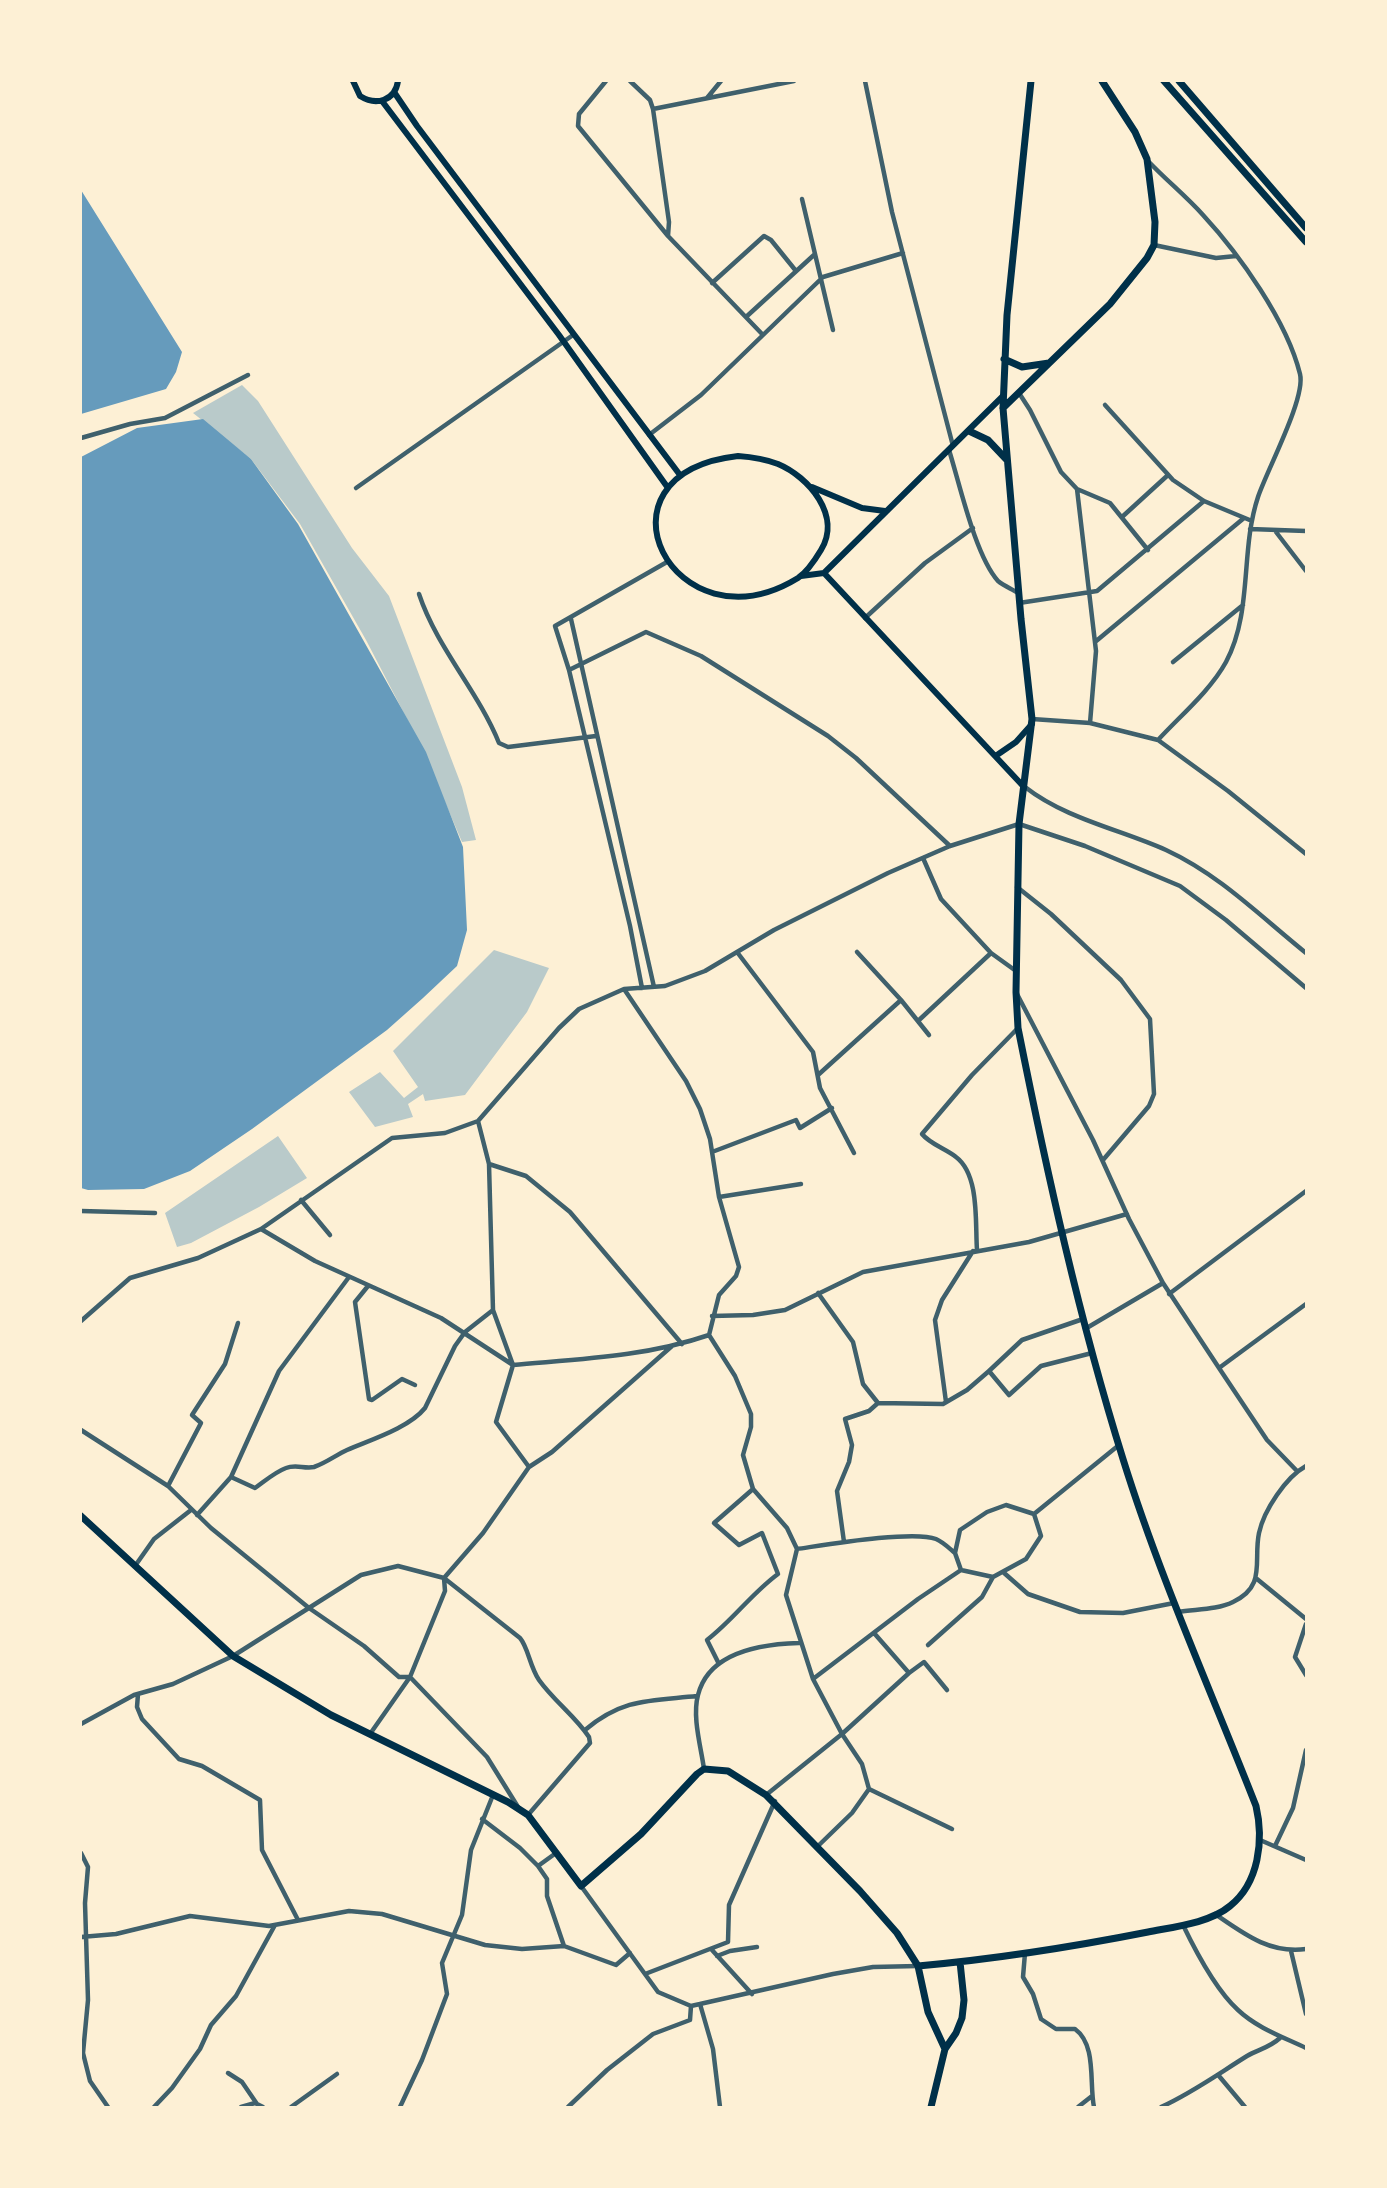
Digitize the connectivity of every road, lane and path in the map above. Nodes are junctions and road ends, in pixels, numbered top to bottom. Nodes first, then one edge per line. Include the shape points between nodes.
1 (353, 81) edge
2 (398, 81) edge
3 (606, 81) edge
4 (630, 81) edge
5 (721, 81) edge
6 (794, 81) edge
7 (865, 81) edge
8 (1031, 81) edge
9 (1102, 81) edge
10 (1164, 81) edge
11 (1179, 81) edge
12 (394, 92) junction
13 (707, 98) junction
14 (382, 101) junction
15 (653, 109) junction
16 (1147, 159) junction
17 (802, 199) dead end
18 (1306, 228) edge
19 (668, 236) junction
20 (1306, 242) edge
21 (1154, 245) junction
22 (903, 253) junction
23 (815, 254) junction
24 (1236, 256) junction
25 (796, 271) junction
26 (823, 277) junction
27 (712, 283) junction
28 (746, 317) junction
29 (833, 330) dead end
30 (573, 335) junction
31 (763, 335) junction
32 (563, 342) junction
33 (1004, 359) junction
34 (1051, 362) junction
35 (1306, 369) edge
36 (248, 375) dead end
37 (1301, 376) junction
38 (1299, 383) junction
39 (1306, 387) edge
40 (1018, 393) junction
41 (1003, 396) junction
42 (1105, 405) dead end
43 (1003, 408) junction
44 (969, 430) junction
45 (649, 435) junction
46 (81, 438) edge
47 (951, 448) junction
48 (1006, 459) junction
49 (680, 475) junction
50 (1168, 476) junction
51 (812, 487) junction
52 (356, 488) dead end
53 (668, 488) junction
54 (1077, 489) junction
55 (1204, 501) junction
56 (885, 512) junction
57 (1122, 517) junction
58 (1244, 518) junction
59 (1252, 521) junction
60 (973, 528) junction
61 (1250, 529) junction
62 (1306, 531) edge
63 (1276, 532) junction
64 (1148, 550) junction
65 (667, 562) junction
66 (1306, 571) edge
67 (824, 573) junction
68 (800, 576) junction
69 (1018, 593) junction
70 (1090, 593) junction
71 (419, 594) dead end
72 (1019, 603) junction
73 (1243, 604) junction
74 (865, 618) junction
75 (571, 619) junction
76 (1095, 642) junction
77 (1173, 662) dead end
78 (581, 665) junction
79 (569, 670) junction
80 (1032, 721) junction
81 (1090, 723) junction
82 (596, 736) junction
83 (585, 737) junction
84 (1158, 740) junction
85 (997, 755) junction
86 (1025, 787) junction
87 (1019, 824) junction
88 (950, 846) junction
89 (1306, 854) edge
90 (923, 858) junction
91 (1017, 887) junction
92 (737, 952) junction
93 (857, 952) dead end
94 (991, 953) junction
95 (1306, 953) edge
96 (1016, 970) junction
97 (654, 987) junction
98 (642, 988) junction
99 (1306, 988) edge
100 (624, 989) junction
101 (1016, 992) junction
102 (901, 1000) junction
103 (918, 1021) junction
104 (1018, 1028) junction
105 (929, 1035) dead end
106 (818, 1075) junction
107 (832, 1108) junction
108 (478, 1121) junction
109 (712, 1152) junction
110 (854, 1153) dead end
111 (1103, 1160) junction
112 (489, 1164) junction
113 (801, 1184) dead end
114 (1306, 1191) edge
115 (719, 1197) junction
116 (301, 1200) junction
117 (81, 1211) edge
118 (155, 1213) dead end
119 (1127, 1214) junction
120 (261, 1229) junction
121 (1063, 1231) junction
122 (330, 1235) dead end
123 (975, 1250) junction
124 (349, 1276) junction
125 (1163, 1282) junction
126 (368, 1286) junction
127 (818, 1293) junction
128 (1169, 1294) junction
129 (1306, 1304) edge
130 (493, 1310) junction
131 (712, 1316) junction
132 (1083, 1319) junction
133 (81, 1321) edge
134 (238, 1323) dead end
135 (1085, 1329) junction
136 (465, 1332) junction
137 (709, 1335) junction
138 (682, 1344) junction
139 (672, 1346) junction
140 (1092, 1353) junction
141 (513, 1365) junction
142 (1219, 1368) junction
143 (989, 1371) junction
144 (415, 1385) dead end
145 (946, 1402) junction
146 (878, 1403) junction
147 (81, 1430) edge
148 (1119, 1444) junction
149 (1306, 1466) edge
150 (529, 1467) junction
151 (1297, 1471) junction
152 (231, 1477) junction
153 (168, 1486) junction
154 (753, 1489) junction
155 (191, 1510) junction
156 (1034, 1514) junction
157 (197, 1515) junction
158 (81, 1516) edge
159 (844, 1542) junction
160 (797, 1549) junction
161 (955, 1553) junction
162 (135, 1566) junction
163 (961, 1570) junction
164 (1003, 1572) junction
165 (993, 1577) junction
166 (444, 1578) junction
167 (1257, 1579) junction
168 (1174, 1603) junction
169 (309, 1608) junction
170 (1178, 1612) junction
171 (1306, 1619) edge
172 (1306, 1624) edge
173 (874, 1633) junction
174 (799, 1642) junction
175 (928, 1645) dead end
176 (233, 1656) junction
177 (719, 1664) junction
178 (909, 1673) junction
179 (1306, 1675) edge
180 (410, 1677) junction
181 (813, 1679) junction
182 (947, 1690) dead end
183 (138, 1694) junction
184 (697, 1696) junction
185 (81, 1724) edge
186 (585, 1731) junction
187 (370, 1734) junction
188 (842, 1734) junction
189 (1306, 1750) edge
190 (704, 1769) junction
191 (869, 1789) junction
192 (493, 1795) junction
193 (766, 1795) junction
194 (775, 1802) junction
195 (519, 1808) junction
196 (528, 1815) junction
197 (482, 1819) junction
198 (952, 1828) dead end
199 (1260, 1840) junction
200 (818, 1845) junction
201 (1275, 1846) junction
202 (81, 1853) edge
203 (556, 1853) junction
204 (1306, 1860) edge
205 (538, 1866) junction
206 (581, 1886) junction
207 (1215, 1914) junction
208 (298, 1920) junction
209 (1183, 1924) junction
210 (275, 1925) junction
211 (454, 1935) junction
212 (83, 1937) edge
213 (564, 1946) junction
214 (757, 1947) dead end
215 (1306, 1949) edge
216 (712, 1950) junction
217 (1291, 1951) junction
218 (630, 1953) junction
219 (1025, 1953) junction
220 (717, 1956) junction
221 (960, 1962) junction
222 (918, 1966) junction
223 (645, 1974) junction
224 (752, 1994) junction
225 (700, 2004) junction
226 (691, 2006) junction
227 (1306, 2014) edge
228 (1280, 2038) junction
229 (1306, 2048) edge
230 (945, 2049) junction
231 (82, 2051) edge
232 (228, 2073) dead end
233 (337, 2074) dead end
234 (1219, 2076) junction
235 (1092, 2096) junction
236 (257, 2104) junction
237 (108, 2107) edge
238 (154, 2107) edge
239 (241, 2107) edge
240 (263, 2107) edge
241 (291, 2107) edge
242 (400, 2107) edge
243 (568, 2107) edge
244 (720, 2107) edge
245 (931, 2107) edge
246 (1078, 2107) edge
247 (1094, 2107) edge
248 (1161, 2107) edge
249 (1245, 2107) edge

1 - 14 main road via 360,96
2 - 12 main road
3 - 19 street via 579,114 578,126
4 - 15 street via 650,100
5 - 13 street
6 - 13 street
7 - 22 street
8 - 33 main road
9 - 16 main road
10 - 20 main road
11 - 18 main road
12 - 14 main road
12 - 30 main road
13 - 15 street
14 - 32 main road
15 - 19 street
16 - 21 main road
16 - 24 street via 1203,214
17 - 23 street
19 - 27 street
21 - 24 street via 1216,258
21 - 34 main road via 1110,304
22 - 26 street
22 - 47 street
23 - 25 street
23 - 26 street
24 - 37 street via 1276,318
25 - 27 street via 764,236
25 - 28 street
26 - 29 street
26 - 31 street
27 - 28 street
28 - 31 street
30 - 32 street
30 - 45 main road
31 - 45 street via 701,395
32 - 52 street
32 - 53 main road
33 - 34 main road via 1022,368
33 - 41 main road
34 - 40 main road
35 - 37 street
36 - 46 street via 165,418
37 - 38 street
38 - 39 street
38 - 59 street via 1294,408
40 - 43 main road
40 - 54 street via 1061,472
41 - 43 main road
41 - 44 main road
42 - 50 street
43 - 48 main road
44 - 47 main road
44 - 48 main road via 988,441
45 - 49 main road
47 - 56 main road
47 - 60 street
48 - 69 main road
49 - 51 main road via 695,465 738,456 779,464
49 - 53 main road
50 - 55 street
50 - 57 street
51 - 56 main road via 862,508
51 - 68 main road via 823,505 824,546
53 - 65 main road via 654,526 656,542
54 - 57 street via 1110,503
54 - 70 street
55 - 58 street
55 - 64 street
56 - 67 main road
57 - 64 street
58 - 59 street
58 - 76 street
59 - 61 street
60 - 69 street via 999,581
60 - 74 street via 925,563
61 - 63 street
61 - 73 street
62 - 63 street
63 - 66 street
64 - 70 street
65 - 68 main road via 698,587 724,596 763,594
65 - 75 street
67 - 68 main road
67 - 74 main road
69 - 72 main road
70 - 72 street
70 - 76 street
71 - 83 street via 434,630 487,713 499,743 508,747
72 - 80 main road
73 - 77 street
73 - 84 street via 1240,628 1227,661
74 - 85 main road
75 - 78 street
75 - 79 street via 555,626
76 - 81 street
78 - 79 street
78 - 82 street
78 - 88 street via 646,633 701,656 828,736
79 - 83 street
80 - 81 street
80 - 85 main road via 1016,742
80 - 86 main road
81 - 84 street
82 - 83 street
82 - 97 street
83 - 98 street
84 - 89 street
85 - 86 main road
86 - 87 main road
86 - 95 street via 1044,802 1165,850 1195,866 1230,888
87 - 88 street
87 - 91 main road
87 - 99 street via 1085,846 1180,886
88 - 90 street
90 - 92 street
90 - 94 street via 941,899
91 - 96 main road
91 - 111 street via 1052,914 1121,980 1150,1019 1154,1094 1149,1106
92 - 97 street via 697,975
92 - 106 street via 813,1052
93 - 102 street
94 - 96 street
94 - 103 street
96 - 101 main road
97 - 98 street
98 - 100 street
100 - 108 street via 579,1009
100 - 109 street via 686,1081 700,1109
101 - 104 main road
101 - 111 street
102 - 103 street
102 - 106 street
103 - 105 street
104 - 121 main road
104 - 123 street via 921,1134 958,1158 967,1171 972,1190
106 - 107 street via 820,1088
107 - 109 street via 800,1128 796,1120
107 - 110 street
108 - 112 street
108 - 116 street via 445,1132 392,1138
109 - 115 street
111 - 119 street
112 - 130 street
112 - 138 street via 526,1176 570,1212
113 - 115 street
114 - 128 street
115 - 131 street via 739,1268 719,1295
116 - 120 street
116 - 122 street
117 - 118 street
119 - 121 street
119 - 125 street
120 - 124 street
120 - 133 street via 198,1258 130,1278
121 - 123 street via 1029,1242
121 - 132 main road
123 - 127 street via 863,1272
123 - 145 street via 942,1300 935,1320
124 - 126 street
124 - 152 street via 279,1371
125 - 128 street
125 - 135 street
126 - 136 street
126 - 144 street via 355,1302 369,1399 402,1379
127 - 131 street via 785,1310
127 - 146 street via 853,1342 863,1384
128 - 142 street
129 - 142 street
130 - 136 street
130 - 141 street
131 - 137 street
132 - 135 main road
132 - 143 street via 1022,1340
134 - 153 street via 225,1364 192,1415 201,1423
135 - 140 main road
136 - 141 street
136 - 152 street via 418,1415 322,1464 286,1468 255,1488
137 - 138 street
137 - 154 street via 735,1376 751,1414 743,1455
138 - 139 street
139 - 141 street via 621,1356
139 - 150 street via 552,1452
140 - 143 street via 1041,1366 1008,1395
140 - 148 main road
141 - 150 street via 496,1422
142 - 151 street via 1268,1440
143 - 145 street
145 - 146 street via 934,1406
146 - 159 street via 869,1411 845,1419 852,1445 837,1491
147 - 153 street
148 - 156 street
148 - 168 main road
149 - 151 street
150 - 166 street via 483,1533
151 - 167 street via 1263,1521 1258,1535
152 - 157 street
153 - 155 street
154 - 160 street via 787,1527
154 - 177 street via 714,1523 739,1545 762,1533 778,1574 707,1640
155 - 157 street
155 - 162 street via 154,1539
156 - 161 street via 1006,1505 987,1512 960,1530
156 - 164 street via 1041,1536 1026,1559
157 - 169 street
158 - 162 main road
159 - 160 street
159 - 161 street via 929,1537
160 - 174 street via 786,1595
161 - 163 street
162 - 176 main road
163 - 165 street
163 - 173 street
164 - 165 street
164 - 168 street via 1028,1594 1080,1611 1123,1613
165 - 175 street via 982,1597
166 - 169 street via 398,1566 380,1569 361,1575
166 - 180 street via 444,1591
166 - 186 street via 523,1641 529,1663 542,1684
167 - 170 street via 1234,1602
167 - 171 street
168 - 170 main road
169 - 176 street
169 - 180 street via 364,1646 399,1677
170 - 199 main road via 1256,1806
172 - 179 street via 1295,1657
173 - 178 street
173 - 181 street
174 - 177 street via 757,1647 734,1654
174 - 181 street
176 - 183 street via 173,1684
176 - 187 main road via 281,1687
177 - 184 street via 708,1674
178 - 182 street via 924,1662
178 - 188 street
180 - 187 street
180 - 195 street via 487,1757
181 - 188 street
183 - 185 street
183 - 208 street via 137,1707 142,1719 179,1760 202,1766 260,1800 262,1850
184 - 186 street via 624,1704 602,1715
184 - 190 street
186 - 196 street via 590,1743
187 - 192 main road
188 - 191 street via 862,1764
188 - 193 street
189 - 201 street via 1293,1808
190 - 193 main road via 728,1771
190 - 206 main road via 685,1784 641,1834
191 - 198 street
191 - 200 street via 852,1813
192 - 195 main road
192 - 197 street
193 - 194 main road
194 - 200 main road
194 - 216 street via 729,1905 728,1942
195 - 196 main road
196 - 203 main road
197 - 205 street
197 - 211 street via 471,1850 462,1914
199 - 201 street
199 - 207 main road via 1253,1876 1237,1900
200 - 222 main road via 897,1933
201 - 204 street
202 - 212 street via 88,1867
203 - 205 street
203 - 206 main road
205 - 213 street via 547,1879 547,1896
206 - 218 street
207 - 209 main road
207 - 217 street via 1264,1946
208 - 210 street
208 - 211 street via 349,1911 382,1914
209 - 219 main road
209 - 228 street via 1200,1961 1236,2009
210 - 212 street via 190,1916 116,1934
210 - 238 street via 236,1996 211,2025 200,2049 172,2088
211 - 213 street via 485,1945 522,1949
211 - 242 street via 442,1963 447,1994
212 - 231 street via 88,2000
213 - 218 street via 616,1965
214 - 220 street
215 - 217 street
216 - 220 street
216 - 223 street
217 - 227 street
218 - 223 street
219 - 221 main road
219 - 235 street via 1024,1979 1041,2019 1056,2029 1075,2029 1082,2037 1089,2057
220 - 224 street
221 - 222 main road
221 - 230 main road via 962,2018
222 - 224 street via 873,1967
222 - 230 main road via 931,2021
223 - 226 street via 657,1992
224 - 225 street
225 - 226 street
225 - 244 street via 713,2049
226 - 243 street via 690,2020 653,2034
228 - 229 street
228 - 234 street
230 - 245 main road
231 - 237 street via 90,2081
232 - 236 street via 242,2082
233 - 241 street
234 - 248 street
234 - 249 street
235 - 246 street
235 - 247 street
236 - 239 street
236 - 240 street

